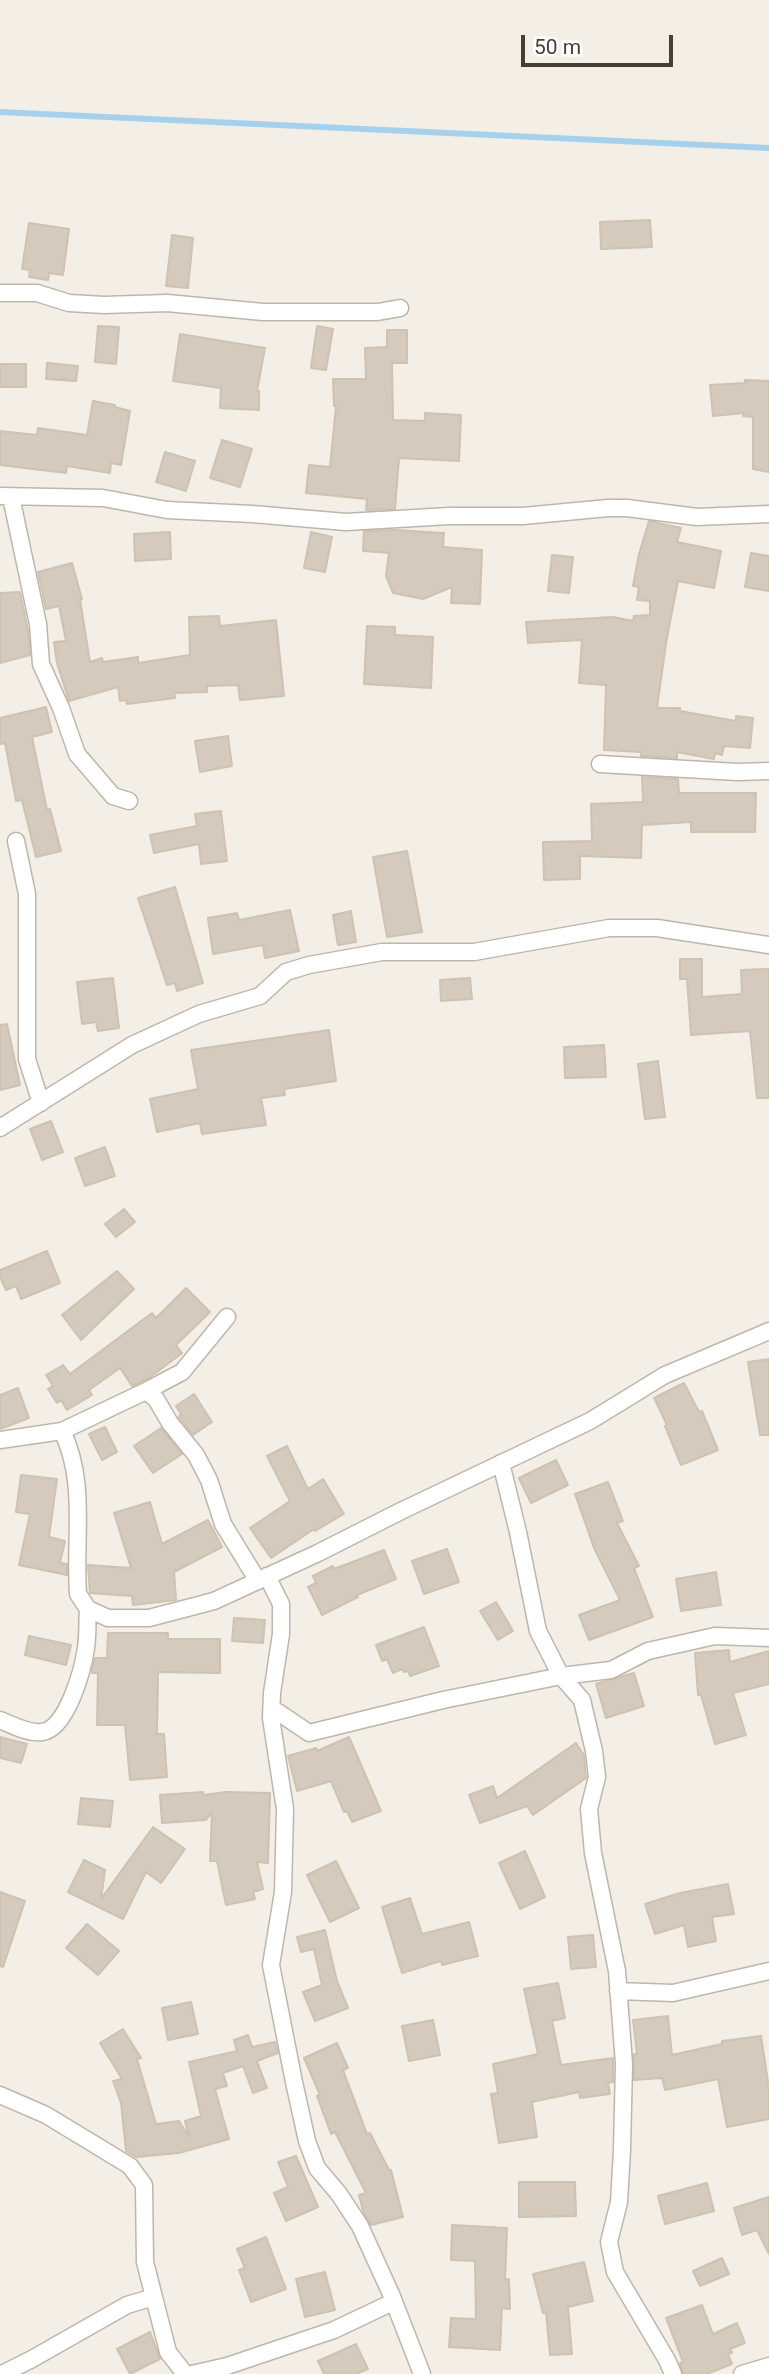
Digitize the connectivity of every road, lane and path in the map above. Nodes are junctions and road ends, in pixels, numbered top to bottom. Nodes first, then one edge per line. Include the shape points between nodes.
1 (0, 293) edge
2 (400, 308) dead end
3 (5, 497) edge
4 (769, 514) edge
5 (600, 764) dead end
6 (769, 771) edge
7 (129, 801) dead end
8 (16, 841) dead end
9 (769, 946) edge
10 (41, 1103) junction
11 (0, 1128) edge
12 (227, 1317) dead end
13 (769, 1331) edge
14 (146, 1391) junction
15 (62, 1431) junction
16 (0, 1440) edge
17 (501, 1463) junction
18 (263, 1578) junction
19 (88, 1609) junction
20 (769, 1638) edge
21 (561, 1676) junction
22 (271, 1718) junction
23 (0, 1720) edge
24 (769, 1971) edge
25 (618, 1991) junction
26 (0, 2095) edge
27 (154, 2297) junction
28 (393, 2302) junction
29 (769, 2366) edge
30 (2, 2374) edge
31 (185, 2374) edge
32 (192, 2374) edge
33 (422, 2374) edge
34 (673, 2374) edge
35 (742, 2374) edge

1 - 2 street via 37,293 69,303 167,303 263,312
3 - 4 street via 103,498 167,510 346,522 608,508 698,517
3 - 7 street via 38,624 41,664 76,754 113,796
5 - 6 street
8 - 10 street via 27,894 27,1059
9 - 10 street via 657,928 609,928 474,952 382,952 309,965 286,972 260,996 199,1014 132,1045
10 - 11 street
12 - 14 street via 182,1372
13 - 17 street via 666,1375 590,1421
14 - 15 street
14 - 18 street via 156,1398 196,1455 223,1524
15 - 16 street
15 - 19 street via 71,1450 77,1486 78,1594
17 - 18 street
17 - 21 street via 538,1631
18 - 19 street via 214,1601 149,1618 107,1618
18 - 22 street via 281,1604
19 - 23 street via 86,1648 64,1716 53,1729 41,1733
20 - 21 street via 715,1636 648,1651 611,1671
21 - 22 street via 309,1733 278,1712
21 - 25 street via 582,1700 594,1751 597,1777 589,1809 592,1842
22 - 28 street via 285,1809 283,1892 271,1965 293,2082 317,2168 360,2225
24 - 25 street via 673,1993
25 - 34 street via 624,2064 622,2150 619,2202 609,2242 615,2272
26 - 27 street via 46,2115 130,2166 144,2185 145,2262
27 - 30 street via 127,2305
27 - 31 street via 168,2352
28 - 32 street via 334,2330
28 - 33 street
29 - 35 street

